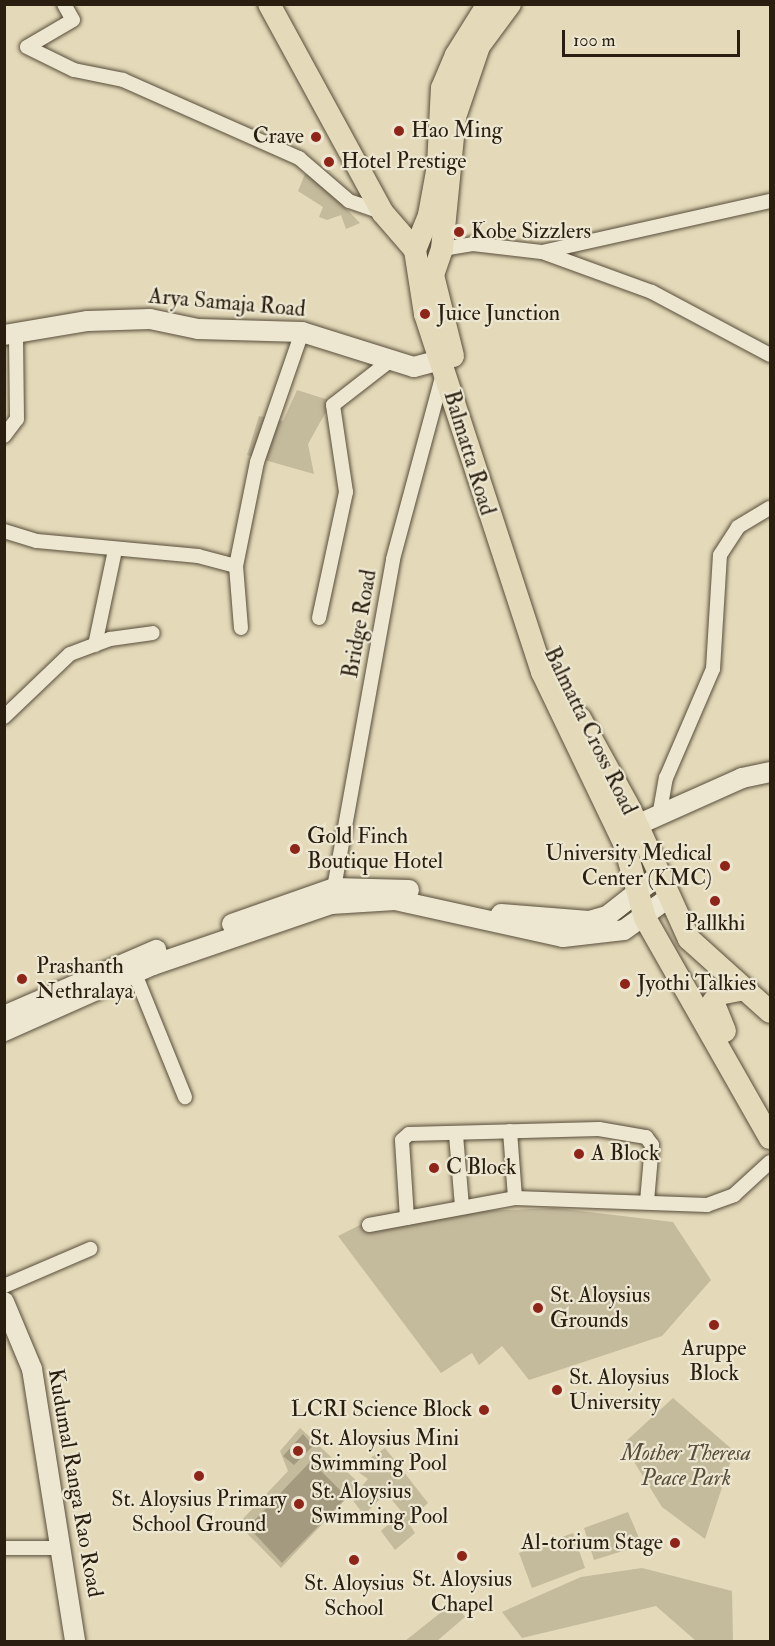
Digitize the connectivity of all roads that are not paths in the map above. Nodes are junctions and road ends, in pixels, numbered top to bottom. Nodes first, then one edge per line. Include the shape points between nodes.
1 (64, 4) edge
2 (269, 4) edge
3 (488, 4) edge
4 (510, 4) edge
5 (771, 201) edge
6 (383, 213) junction
7 (442, 245) junction
8 (415, 250) junction
9 (542, 252) junction
10 (302, 332) junction
11 (10, 334) edge
12 (771, 356) edge
13 (392, 359) junction
14 (442, 366) junction
15 (4, 436) edge
16 (771, 508) edge
17 (4, 531) edge
18 (115, 550) junction
19 (236, 566) junction
20 (320, 618) dead end
21 (241, 628) dead end
22 (153, 633) dead end
23 (95, 645) junction
24 (4, 717) edge
25 (771, 772) edge
26 (660, 811) junction
27 (637, 825) junction
28 (658, 876) junction
29 (334, 888) junction
30 (637, 888) junction
31 (667, 899) junction
32 (645, 918) junction
33 (135, 974) junction
34 (745, 989) junction
35 (771, 1011) edge
36 (4, 1016) edge
37 (4, 1031) edge
38 (184, 1097) dead end
39 (758, 1114) junction
40 (510, 1131) junction
41 (456, 1135) junction
42 (771, 1138) edge
43 (771, 1162) edge
44 (514, 1198) junction
45 (647, 1201) junction
46 (462, 1208) junction
47 (407, 1218) junction
48 (369, 1225) dead end
49 (90, 1249) dead end
50 (4, 1286) edge
51 (4, 1302) edge
52 (4, 1548) edge
53 (63, 1548) junction
54 (80, 1640) edge

1 - 6 street via 73,20 27,47 74,70 123,80 299,158 349,201
2 - 6 main road
3 - 8 main road via 442,88 438,166 429,215
4 - 7 main road, Balmatta Cross Road via 479,46 465,77 455,117
5 - 9 street
6 - 8 main road
7 - 8 main road
7 - 9 street via 473,244
7 - 27 main road, Balmatta Cross Road via 433,275 522,573 550,655
8 - 14 main road, Balmatta Road via 424,314
9 - 12 street via 652,292
10 - 11 main road, Arya Samaja Road via 198,329 150,319 88,321
10 - 13 main road, Arya Samaja Road
10 - 19 street via 257,462
11 - 15 street via 17,419
13 - 14 main road, Arya Samaja Road via 414,367
13 - 20 street via 333,405 346,492
14 - 29 street, Bridge Road via 393,559
14 - 30 main road, Balmatta Road via 534,650 624,843
16 - 26 street via 738,527 720,555 713,669 666,778
17 - 18 street
18 - 19 street via 198,556
18 - 23 street
19 - 21 street
22 - 23 street
23 - 24 street via 70,654
25 - 26 main road via 742,778
26 - 27 main road
27 - 28 main road, Balmatta Cross Road
28 - 30 main road
28 - 31 main road, Balmatta Cross Road
29 - 30 main road via 401,888 518,918 589,921 608,916
29 - 36 main road via 156,951
30 - 32 main road, Balmatta Road
31 - 32 main road
31 - 34 main road, Balmatta Cross Road via 689,939
32 - 33 main road via 624,930 563,937 395,900 331,904
32 - 39 main road, Balmatta Road
33 - 37 main road
33 - 38 street
34 - 35 main road, Balmatta Cross Road
34 - 39 main road via 719,994 713,1008 754,1080
39 - 42 main road, Balmatta Road
40 - 41 street
40 - 44 street
40 - 45 street via 599,1129 649,1138
41 - 46 street
41 - 47 street via 402,1138
43 - 45 street via 721,1201
44 - 45 street
44 - 46 street
46 - 47 street
47 - 48 street
49 - 50 street
51 - 53 main road, Kudumal Ranga Rao Road via 32,1369
52 - 53 street
53 - 54 main road, Kudumal Ranga Rao Road

